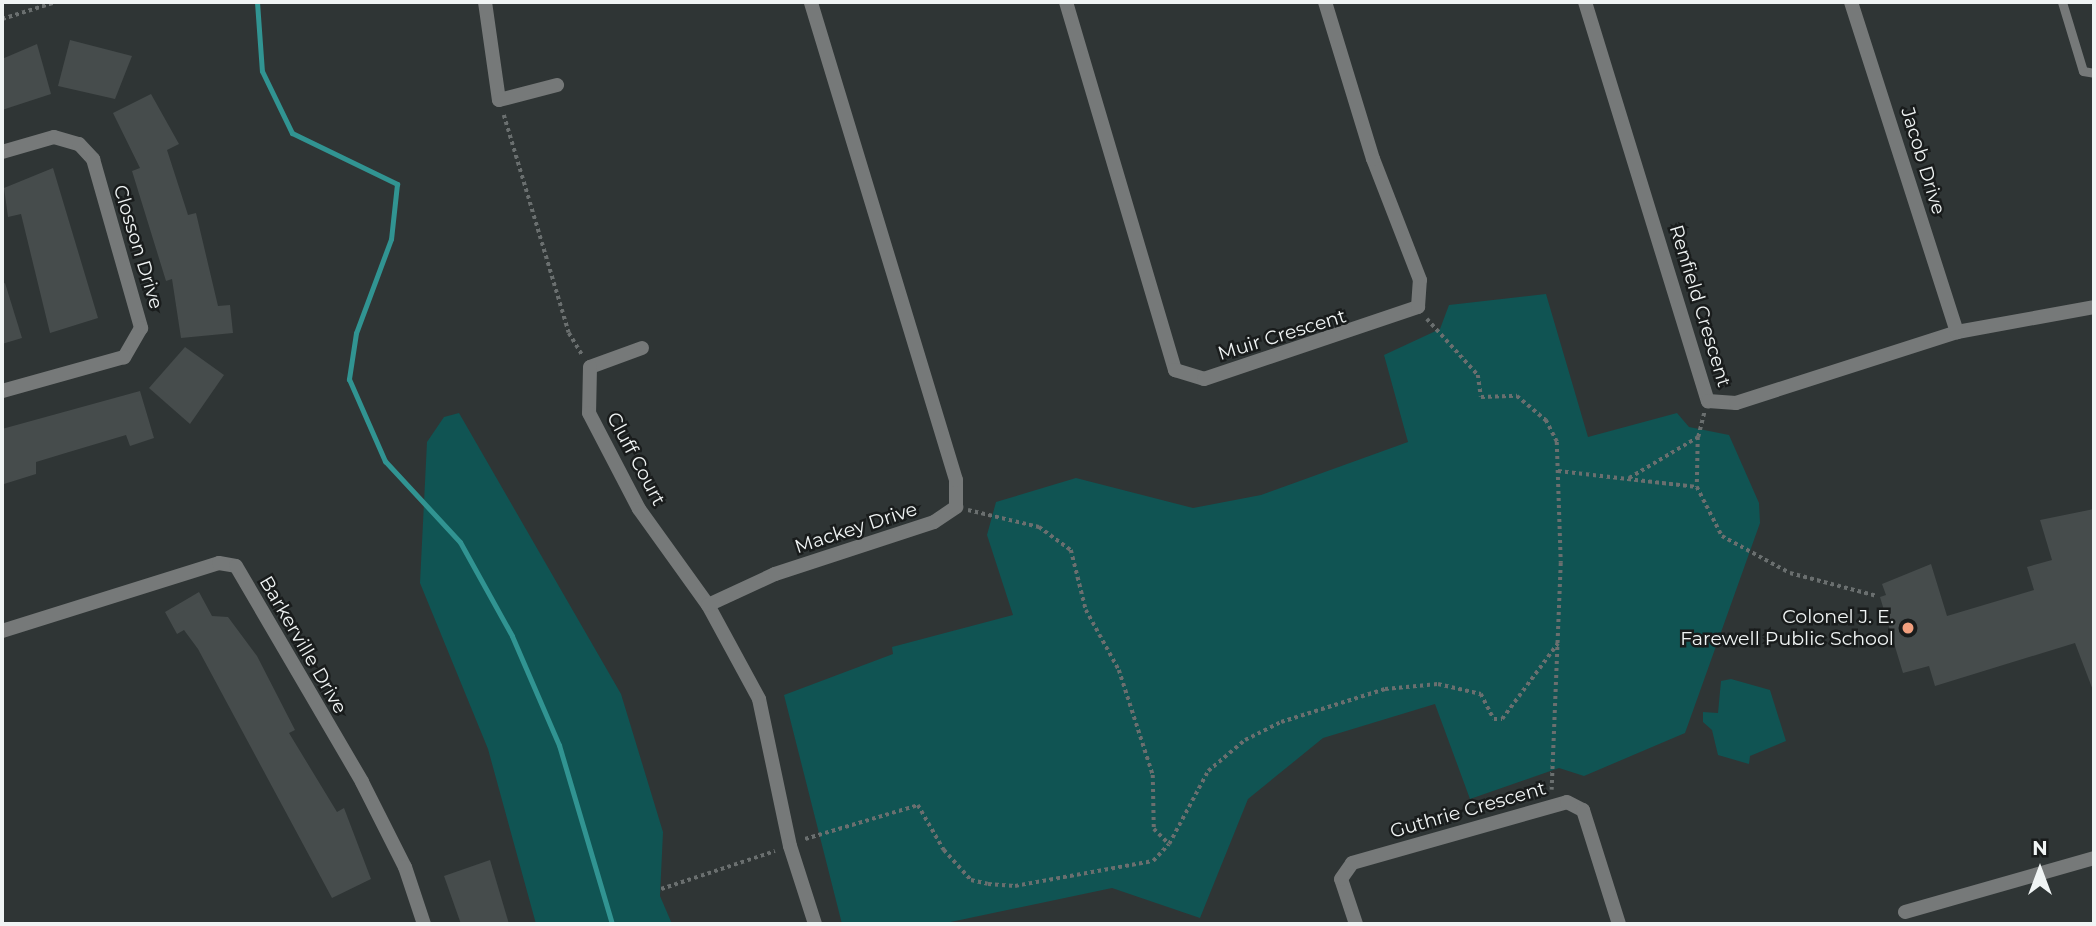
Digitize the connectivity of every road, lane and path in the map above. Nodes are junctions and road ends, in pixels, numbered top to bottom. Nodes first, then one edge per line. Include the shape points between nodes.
1 (56, 2) edge
2 (485, 2) edge
3 (811, 2) edge
4 (1066, 2) edge
5 (1325, 2) edge
6 (1585, 2) edge
7 (1851, 2) edge
8 (2062, 2) edge
9 (2, 19) edge
10 (2094, 73) edge
11 (557, 85) dead end
12 (499, 100) junction
13 (2, 152) edge
14 (1418, 307) junction
15 (2094, 307) edge
16 (1957, 332) junction
17 (642, 348) dead end
18 (590, 367) junction
19 (2, 391) edge
20 (1708, 401) junction
21 (1698, 436) junction
22 (1558, 471) junction
23 (1628, 479) junction
24 (1697, 487) junction
25 (956, 507) junction
26 (1877, 596) dead end
27 (708, 605) junction
28 (2, 631) edge
29 (1558, 643) junction
30 (1551, 806) junction
31 (1169, 844) junction
32 (790, 846) junction
33 (2094, 858) edge
34 (661, 890) dead end
35 (1905, 912) dead end
36 (424, 924) edge
37 (815, 924) edge
38 (1356, 924) edge
39 (1619, 924) edge

1 - 9 path
2 - 12 street
3 - 25 street via 956,480
4 - 14 street, Muir Crescent via 1175,370 1204,379
5 - 14 street via 1420,280
6 - 20 street, Renfield Crescent
7 - 16 street, Jacob Drive
8 - 10 lane via 2083,71
11 - 12 street
12 - 18 path via 569,334
13 - 19 street, Closson Drive via 54,137 79,144 93,159 141,328 124,357
14 - 22 path via 1478,375 1481,397 1517,396 1546,420 1558,442
15 - 16 street, Renfield Crescent
16 - 20 street, Renfield Crescent via 1736,403
17 - 18 street
18 - 27 street, Cluff Court via 589,412 639,509
20 - 21 path
21 - 23 path
21 - 24 path
22 - 23 path
22 - 29 path
23 - 24 path
24 - 26 path via 1722,536 1790,573
25 - 27 street, Mackey Drive via 934,522 775,575
25 - 31 path via 1039,527 1071,550 1086,610 1119,670 1153,775 1154,828
27 - 32 street via 759,699
28 - 36 street, Barkerville Drive via 219,563 236,566 362,782 405,867
29 - 30 path
29 - 31 path via 1502,719 1494,719 1480,694 1437,684 1385,689 1257,734 1208,771
30 - 38 street, Guthrie Crescent via 1352,863 1341,879
30 - 39 street, Guthrie Crescent via 1567,802 1583,810
31 - 32 path via 1153,861 1015,886 971,880 918,805
32 - 34 path
32 - 37 street
33 - 35 street

